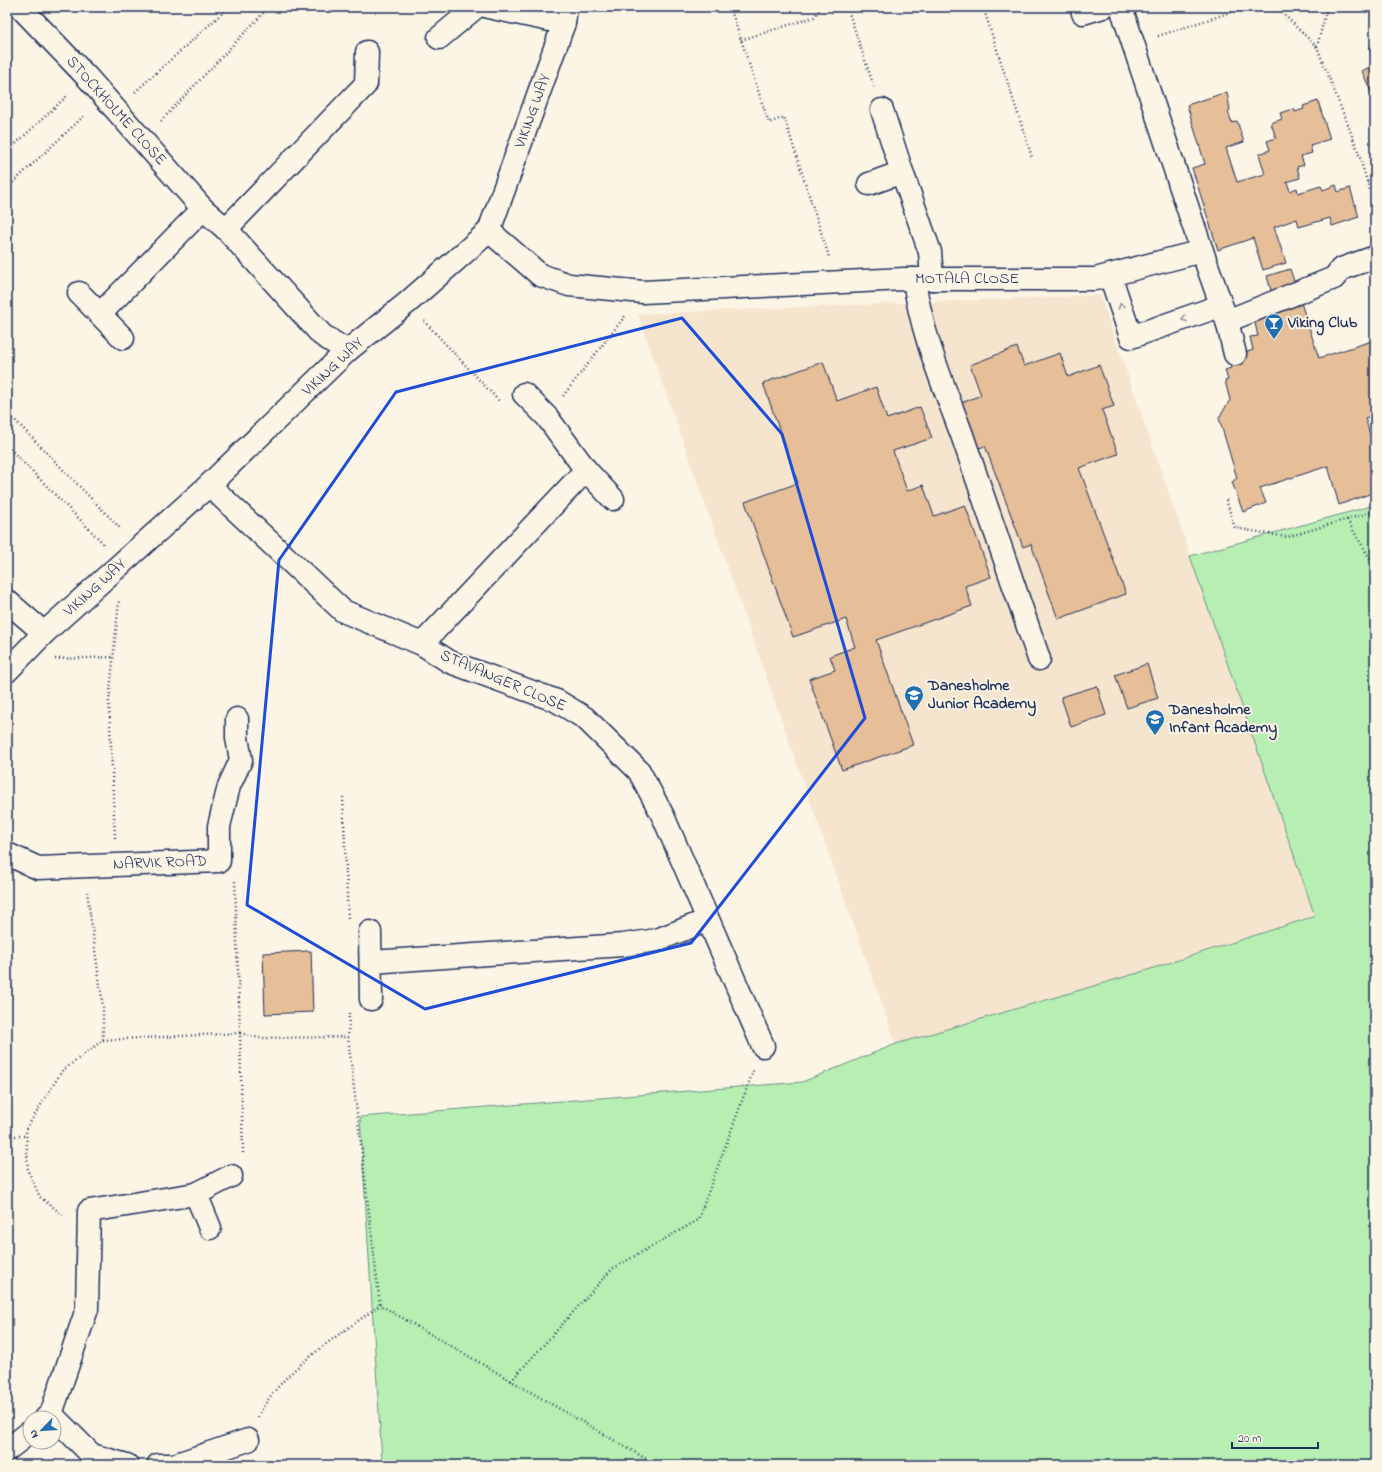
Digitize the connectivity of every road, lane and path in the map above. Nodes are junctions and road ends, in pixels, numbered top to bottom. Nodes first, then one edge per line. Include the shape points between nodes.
1 (229, 7) edge
2 (269, 7) edge
3 (476, 7) edge
4 (488, 7) edge
5 (730, 7) edge
6 (828, 7) edge
7 (847, 7) edge
8 (983, 7) edge
9 (1121, 7) edge
10 (1247, 7) edge
11 (1276, 7) edge
12 (1327, 7) edge
13 (28, 9) edge
14 (565, 15) edge
15 (439, 38) dead end
16 (741, 40) junction
17 (1133, 44) junction
18 (1317, 47) junction
19 (367, 52) dead end
20 (87, 78) junction
21 (110, 103) junction
22 (882, 110) joint
23 (143, 140) junction
24 (7, 152) edge
25 (1032, 157) dead end
26 (902, 172) junction
27 (1375, 180) edge
28 (1367, 182) junction
29 (869, 184) dead end
30 (7, 188) edge
31 (1375, 208) edge
32 (203, 209) junction
33 (226, 229) junction
34 (490, 231) junction
35 (1202, 251) junction
36 (1375, 257) edge
37 (1110, 276) junction
38 (923, 279) junction
39 (837, 283) junction
40 (643, 292) junction
41 (79, 293) dead end
42 (407, 303) junction
43 (100, 314) junction
44 (1224, 314) junction
45 (123, 338) dead end
46 (348, 351) junction
47 (1235, 354) dead end
48 (524, 394) joint
49 (7, 412) edge
50 (547, 417) junction
51 (7, 446) edge
52 (586, 470) junction
53 (210, 485) junction
54 (613, 499) dead end
55 (1226, 500) dead end
56 (1375, 511) edge
57 (1347, 520) junction
58 (140, 548) junction
59 (121, 564) junction
60 (1375, 567) edge
61 (7, 601) edge
62 (44, 633) junction
63 (422, 644) junction
64 (114, 657) junction
65 (1039, 659) dead end
66 (12, 666) edge
67 (237, 719) dead end
68 (343, 797) dead end
69 (7, 854) edge
70 (219, 861) junction
71 (116, 865) junction
72 (84, 866) junction
73 (708, 920) junction
74 (348, 921) dead end
75 (370, 932) dead end
76 (371, 962) junction
77 (371, 999) dead end
78 (349, 1006) dead end
79 (240, 1033) junction
80 (348, 1036) junction
81 (103, 1040) junction
82 (763, 1046) joint
83 (7, 1136) edge
84 (26, 1136) junction
85 (231, 1176) joint
86 (196, 1194) junction
87 (210, 1228) dead end
88 (88, 1236) junction
89 (380, 1305) junction
90 (511, 1381) junction
91 (50, 1410) edge
92 (62, 1428) edge
93 (22, 1438) edge
94 (248, 1440) joint
95 (7, 1450) edge
96 (198, 1461) edge
97 (127, 1465) edge
98 (158, 1465) edge
99 (657, 1465) edge

1 - 21 path
2 - 23 path
3 - 15 street
4 - 14 street
5 - 16 path
6 - 16 path via 820,9 814,17
7 - 22 path
8 - 25 path
9 - 17 street
10 - 17 path
11 - 18 path
12 - 18 path
13 - 20 street, STOCKHOLME CLOSE
14 - 34 street, VIKING WAY
16 - 39 path via 768,123 784,117
17 - 35 street
18 - 28 path via 1357,148
19 - 33 street via 366,84
20 - 21 street, STOCKHOLME CLOSE
20 - 24 path
21 - 23 street, STOCKHOLME CLOSE
21 - 30 path
22 - 26 street
23 - 32 street, STOCKHOLME CLOSE
26 - 29 street
26 - 38 street via 930,252
27 - 28 path
28 - 31 path
32 - 33 street, STOCKHOLME CLOSE
32 - 43 street
33 - 46 street, STOCKHOLME CLOSE via 322,335
34 - 40 street, MOTALA CLOSE via 540,276 569,285
34 - 42 street, VIKING WAY
35 - 37 street, MOTALA CLOSE
35 - 44 street
36 - 44 street via 1341,269 1334,278
37 - 38 street, MOTALA CLOSE via 1095,279
44 -> 37 street via 1131,337
38 - 39 street, MOTALA CLOSE
38 - 65 street via 917,305 946,396 962,435
39 - 40 street, MOTALA CLOSE
40 - 50 path
41 - 43 street
42 - 46 street, VIKING WAY
42 - 48 path via 502,404
43 - 45 street
44 - 47 street
46 - 53 street, VIKING WAY
48 - 50 street
49 - 58 path
50 - 52 street
51 - 59 path
52 - 54 street
52 - 63 street, STAVANGER CLOSE
53 - 58 street, VIKING WAY
53 - 63 street, STAVANGER CLOSE via 343,611
55 - 57 path via 1235,528 1287,537
56 - 57 path
57 - 60 path
58 - 59 street, VIKING WAY
59 - 62 street, VIKING WAY
59 - 64 path via 120,612
61 - 62 street
62 - 66 street, VIKING WAY
63 - 73 street, STAVANGER CLOSE via 450,662 557,701 585,718 639,771 663,816
64 - 66 path
64 - 71 path via 109,702
67 - 70 street, NARVIK ROAD via 241,760 229,786 220,826
68 - 74 path
69 - 72 street, NARVIK ROAD via 38,868
70 - 71 street, NARVIK ROAD
70 - 79 path via 234,863
71 - 72 street, NARVIK ROAD
72 - 81 path via 103,1007
73 - 76 street via 657,940
73 - 82 street, STAVANGER CLOSE
75 - 76 street
76 - 77 street
78 - 80 path
79 - 80 path via 259,1038
79 - 81 path
79 - 85 path via 244,1182
80 - 89 path
81 - 84 path via 62,1071 26,1129
82 - 90 path via 698,1220 612,1269
83 - 84 path
84 - 88 path via 28,1171 40,1197
85 - 86 street
86 - 87 street
86 - 88 street via 89,1211
88 - 91 street via 86,1309
89 - 90 path
89 - 94 path via 301,1364 265,1402
90 - 99 path
92 - 97 street via 92,1455
93 - 95 street
94 - 96 street
96 - 98 street

